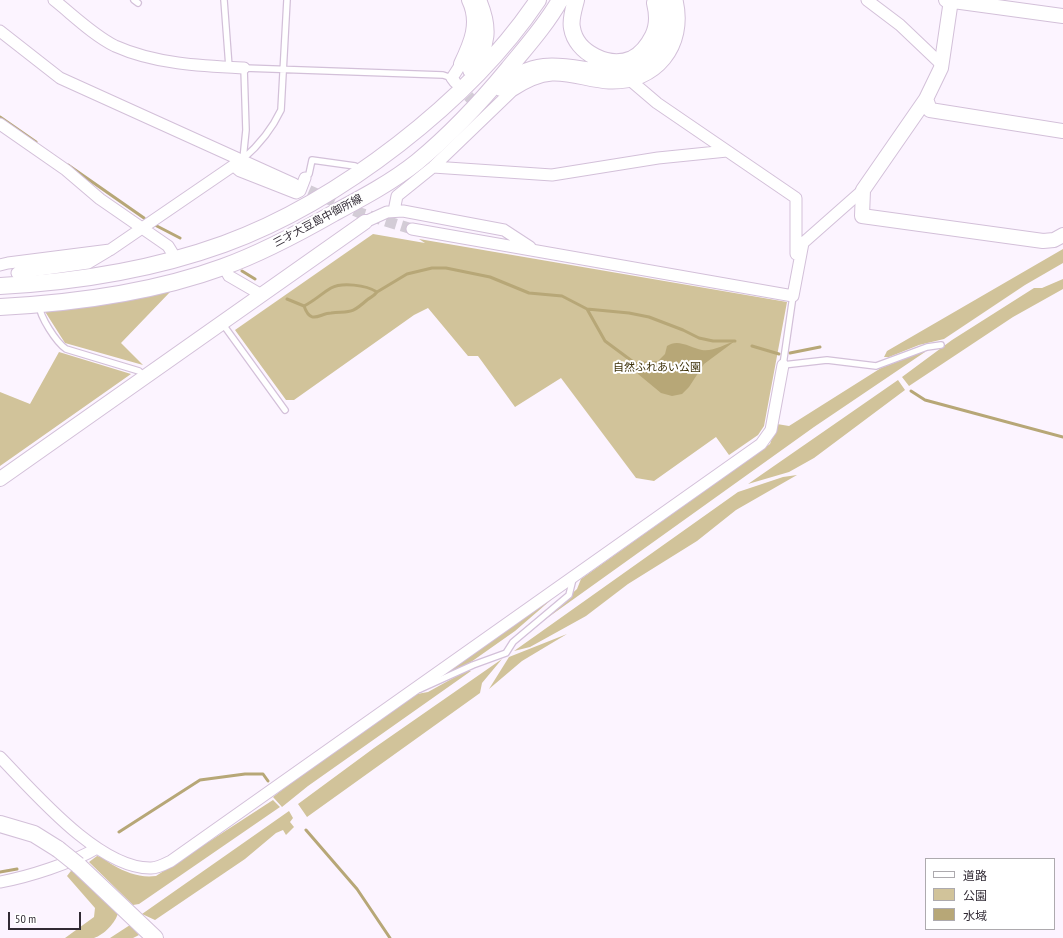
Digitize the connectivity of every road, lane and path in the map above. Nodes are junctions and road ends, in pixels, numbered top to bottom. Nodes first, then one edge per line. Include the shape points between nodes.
1 (54, 0) edge
2 (224, 0) edge
3 (288, 0) edge
4 (469, 0) edge
5 (478, 0) edge
6 (538, 0) edge
7 (560, 0) edge
8 (576, 0) edge
9 (654, 0) edge
10 (664, 0) edge
11 (677, 0) edge
12 (867, 0) edge
13 (949, 0) edge
14 (1063, 16) edge
15 (0, 31) edge
16 (461, 64) joint
17 (942, 64) junction
18 (229, 67) junction
19 (244, 68) junction
20 (284, 68) junction
21 (453, 80) joint
22 (630, 80) junction
23 (926, 99) junction
24 (446, 103) junction
25 (0, 124) edge
26 (460, 124) junction
27 (1063, 131) edge
28 (728, 151) junction
29 (238, 163) junction
30 (355, 166) dead end
31 (433, 168) junction
32 (305, 178) joint
33 (294, 184) tunnel mouth
34 (863, 190) junction
35 (394, 211) junction
36 (365, 222) joint
37 (143, 228) junction
38 (412, 229) tunnel mouth
39 (1063, 235) edge
40 (110, 250) junction
41 (534, 250) junction
42 (176, 259) junction
43 (0, 266) edge
44 (224, 267) junction
45 (17, 273) dead end
46 (797, 278) junction
47 (2, 283) edge
48 (260, 294) junction
49 (793, 296) junction
50 (39, 305) junction
51 (0, 307) edge
52 (222, 323) junction
53 (940, 345) dead end
54 (783, 365) junction
55 (146, 377) junction
56 (285, 410) dead end
57 (0, 479) edge
58 (572, 579) junction
59 (411, 693) junction
60 (0, 757) edge
61 (0, 824) edge
62 (97, 848) junction
63 (0, 882) edge
64 (154, 938) edge

1 - 18 street via 115,46 156,60
2 - 18 lane
3 - 20 lane
4 - 16 street via 476,26
5 - 24 main road via 486,27 481,56
6 - 24 main road, 三才大豆島中御所線 via 472,80
7 - 26 main road, 三才大豆島中御所線 via 523,51
8 - 9 main road via 571,27 583,50 603,60 619,62 640,55 649,45 658,21
10 - 26 main road via 668,12 665,39 648,62 619,73 554,66 531,69 506,83
11 - 22 street via 679,33 670,54 651,73 640,79
12 - 17 street via 900,25
13 - 14 street
13 - 17 street
15 - 29 street via 60,78
16 - 21 street
17 - 23 street
18 - 19 street
19 - 20 lane
19 - 29 lane via 246,130
20 - 21 lane via 443,75
20 - 29 lane via 281,110 259,145
22 - 28 street via 657,103
22 - 31 street via 610,83 560,75 541,77 520,86 486,114
23 - 27 street via 930,110
23 - 34 street
24 - 42 main road, 三才大豆島中御所線 via 415,131 357,173 293,213 225,244
25 - 37 street
26 - 44 main road, 三才大豆島中御所線 via 416,163 367,195 271,246
28 - 31 street via 658,158 552,175
28 - 46 street via 796,198
29 - 32 street via 240,171 296,193 300,191
29 - 33 street
29 - 37 street
30 - 32 lane via 312,160
31 - 35 street via 396,196
34 - 39 street via 862,216 1043,241 1054,240
34 - 46 street via 803,243
35 - 36 street
35 - 41 street via 504,230
36 - 48 street
37 - 40 street
37 - 42 street via 168,246
38 - 41 street
40 - 43 street via 8,262
40 - 45 street via 88,263
41 - 49 street
42 - 47 main road, 三才大豆島中御所線 via 77,280
44 - 48 street via 229,276
44 - 50 main road, 三才大豆島中御所線 via 140,289
46 - 49 street
48 - 52 street
49 - 54 lane
50 - 51 main road, 三才大豆島中御所線
50 - 55 lane via 41,315 66,349 139,371
52 - 55 street
52 - 56 lane
53 - 54 lane via 927,347 876,366 827,360
54 - 58 street via 771,430 761,444
55 - 57 street
58 - 59 street
58 - 59 lane via 569,595 514,642 506,653
59 - 62 street via 160,867 133,866
60 - 62 street via 61,819
61 - 64 main road, bridge via 34,834 58,849
62 - 63 street via 56,866

